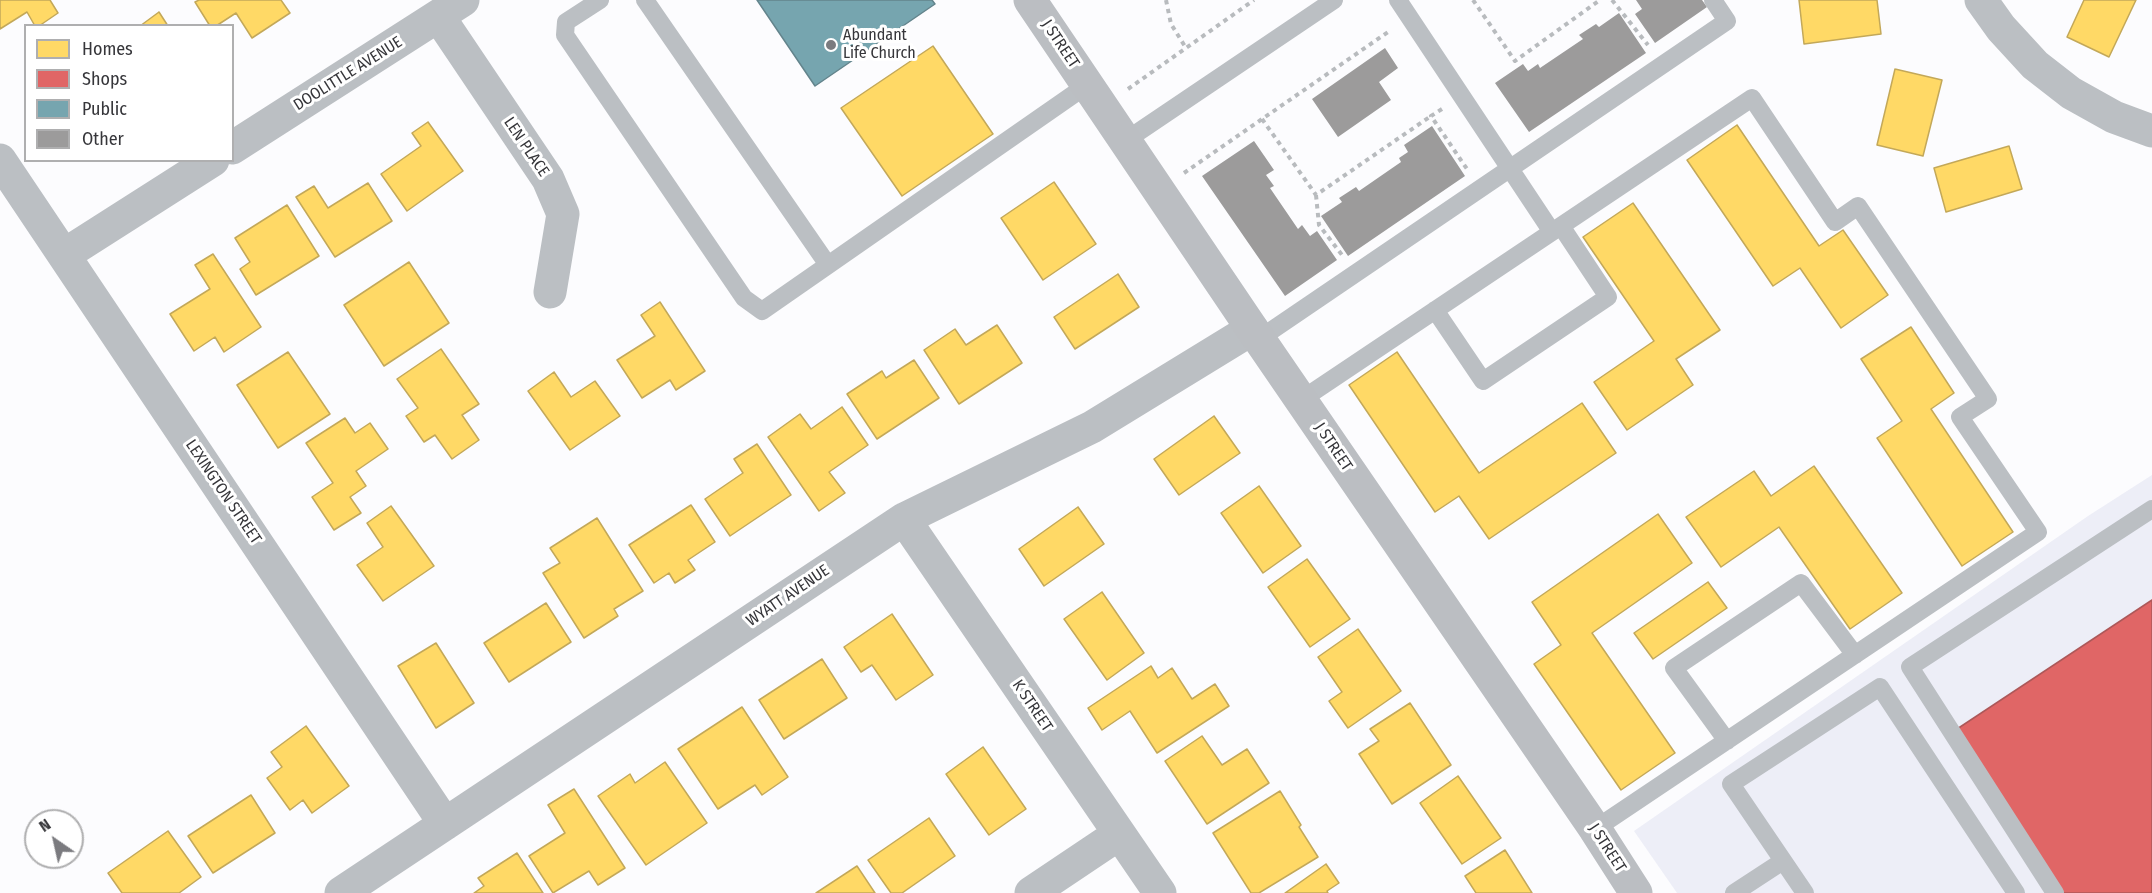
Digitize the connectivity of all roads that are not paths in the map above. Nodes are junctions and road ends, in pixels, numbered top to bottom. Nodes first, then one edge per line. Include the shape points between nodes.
1 (600, 0) edge
2 (645, 0) edge
3 (1030, 0) edge
4 (1334, 0) edge
5 (1398, 0) edge
6 (1713, 0) edge
7 (1982, 0) edge
8 (451, 8) edge
9 (1095, 96) junction
10 (2152, 131) edge
11 (1125, 141) junction
12 (234, 147) edge
13 (210, 162) edge
14 (1, 163) edge
15 (1510, 169) junction
16 (1556, 229) junction
17 (64, 255) junction
18 (828, 265) junction
19 (550, 292) dead end
20 (1435, 310) junction
21 (1256, 334) junction
22 (1301, 400) junction
23 (2152, 509) edge
24 (904, 519) junction
25 (1855, 655) junction
26 (1728, 741) junction
27 (445, 824) junction
28 (1595, 829) junction
29 (1119, 834) junction
30 (1783, 861) junction
31 (341, 893) edge
32 (1031, 893) edge
33 (1160, 893) edge
34 (1636, 893) edge
35 (1734, 893) edge
36 (1805, 893) edge
37 (2016, 893) edge
38 (2055, 893) edge

1 - 18 lane via 566,22 565,35 744,298 762,311
2 - 18 lane
3 - 9 street, J STREET
4 - 11 lane
5 - 15 lane
6 - 15 lane via 1727,21
7 - 10 street via 2001,28 2071,93 2114,117
8 - 12 street, DOOLITTLE AVENUE
8 - 19 street, LEN PLACE via 548,179 563,214
9 - 11 street, J STREET
9 - 18 lane
11 - 21 street, J STREET
13 - 17 street
14 - 17 street, LEXINGTON STREET
15 - 16 lane
15 - 21 lane via 1356,273
16 - 20 lane
16 - 20 lane via 1608,297 1483,381
16 - 25 lane via 1752,98 1835,222 1858,206 1988,399 1960,417 2038,532
17 - 27 street, LEXINGTON STREET
20 - 22 lane
21 - 22 street, J STREET
21 - 24 street, WYATT AVENUE via 1092,427
22 - 28 street, J STREET
23 - 38 lane via 1910,667
24 - 27 street, WYATT AVENUE
24 - 29 street, K STREET
25 - 26 lane
25 - 26 lane via 1801,583 1674,668
26 - 28 lane
27 - 31 street, WYATT AVENUE
28 - 34 street, J STREET
29 - 32 street
29 - 33 street, K STREET
30 - 35 lane
30 - 36 lane
30 - 37 lane via 1731,784 1880,687

